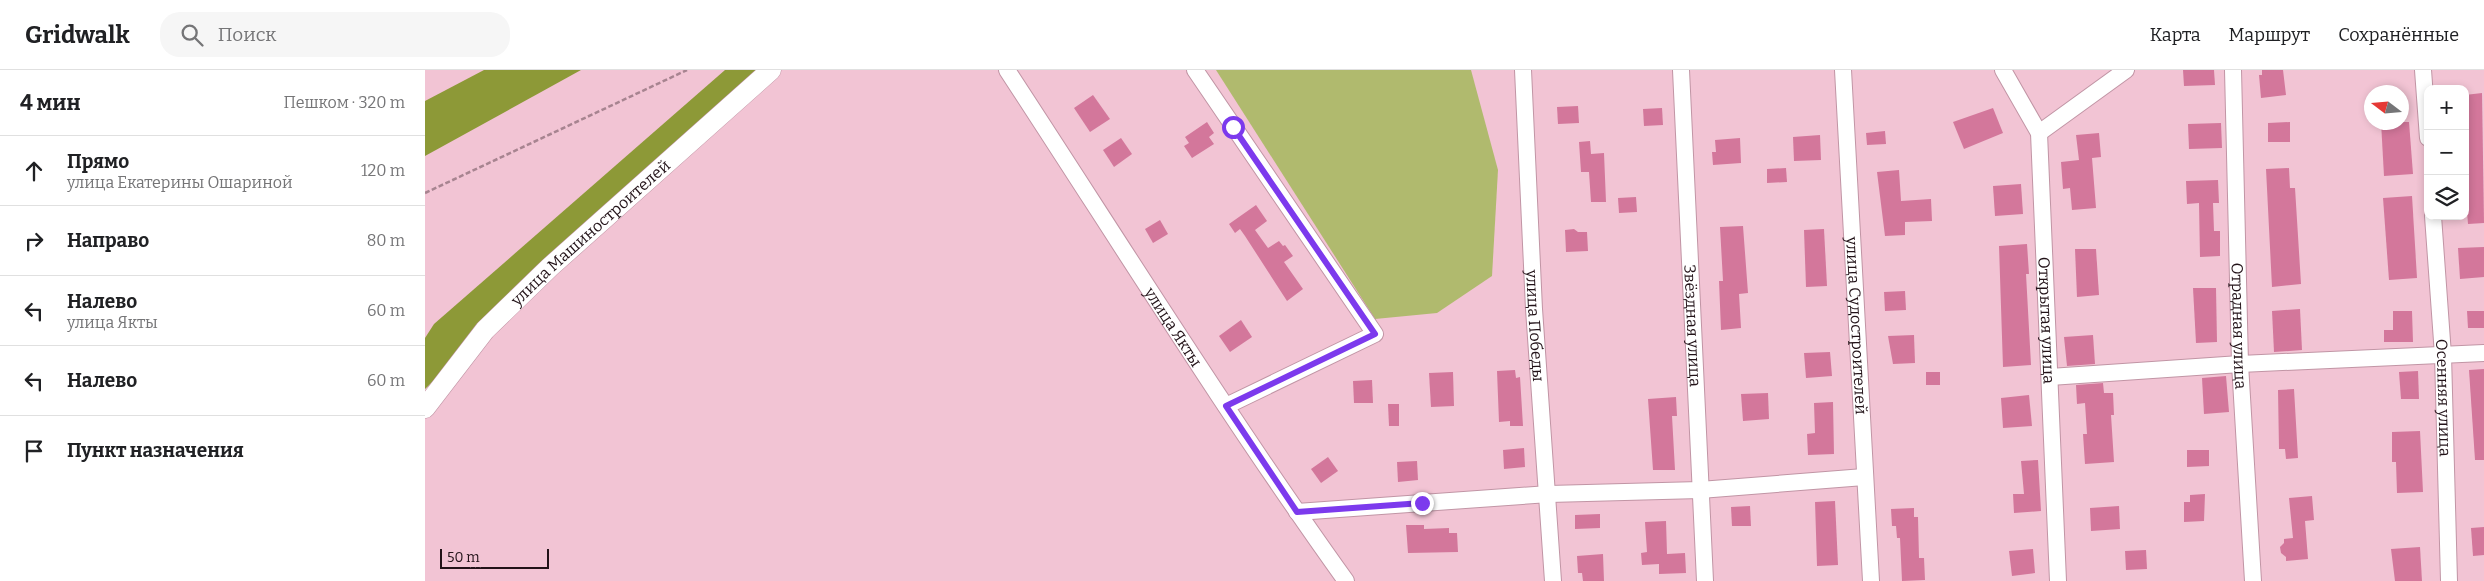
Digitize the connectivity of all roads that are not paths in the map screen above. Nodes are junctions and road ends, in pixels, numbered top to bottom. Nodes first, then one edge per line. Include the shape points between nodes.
1 (771, 70) edge
2 (1007, 70) edge
3 (1195, 70) edge
4 (1523, 70) edge
5 (1681, 70) edge
6 (1843, 70) edge
7 (2003, 70) edge
8 (2126, 70) edge
9 (2233, 70) edge
10 (2423, 70) edge
11 (2427, 130) edge
12 (2039, 133) junction
13 (2433, 220) edge
14 (2484, 352) edge
15 (2443, 354) junction
16 (2240, 364) junction
17 (2050, 377) junction
18 (1226, 406) junction
19 (425, 408) edge
20 (1864, 477) junction
21 (1700, 490) junction
22 (1549, 494) junction
23 (1297, 512) junction
24 (2060, 579) edge
25 (1346, 581) edge
26 (1553, 581) edge
27 (1705, 581) edge
28 (1871, 581) edge
29 (2253, 581) edge
30 (2449, 581) edge

1 - 19 street, улица Машиностроителей via 530,286 485,330
2 - 18 street, улица Якты
3 - 18 street via 1375,334
4 - 22 street, улица Победы via 1534,309
5 - 21 street, Звёздная улица
6 - 20 street, улица Судостроителей
7 - 12 street, Открытая улица
8 - 12 street
9 - 16 street, Отрадная улица
10 - 11 street
12 - 17 street, Открытая улица
13 - 15 street, Осенняя улица
14 - 15 street
15 - 16 street
15 - 30 street, Осенняя улица
16 - 17 street
16 - 29 street, Отрадная улица
17 - 24 street, Открытая улица
18 - 23 street, улица Якты
20 - 21 street
20 - 28 street, улица Судостроителей
21 - 22 street
21 - 27 street, Звёздная улица
22 - 23 street
22 - 26 street, улица Победы
23 - 25 street, улица Якты

